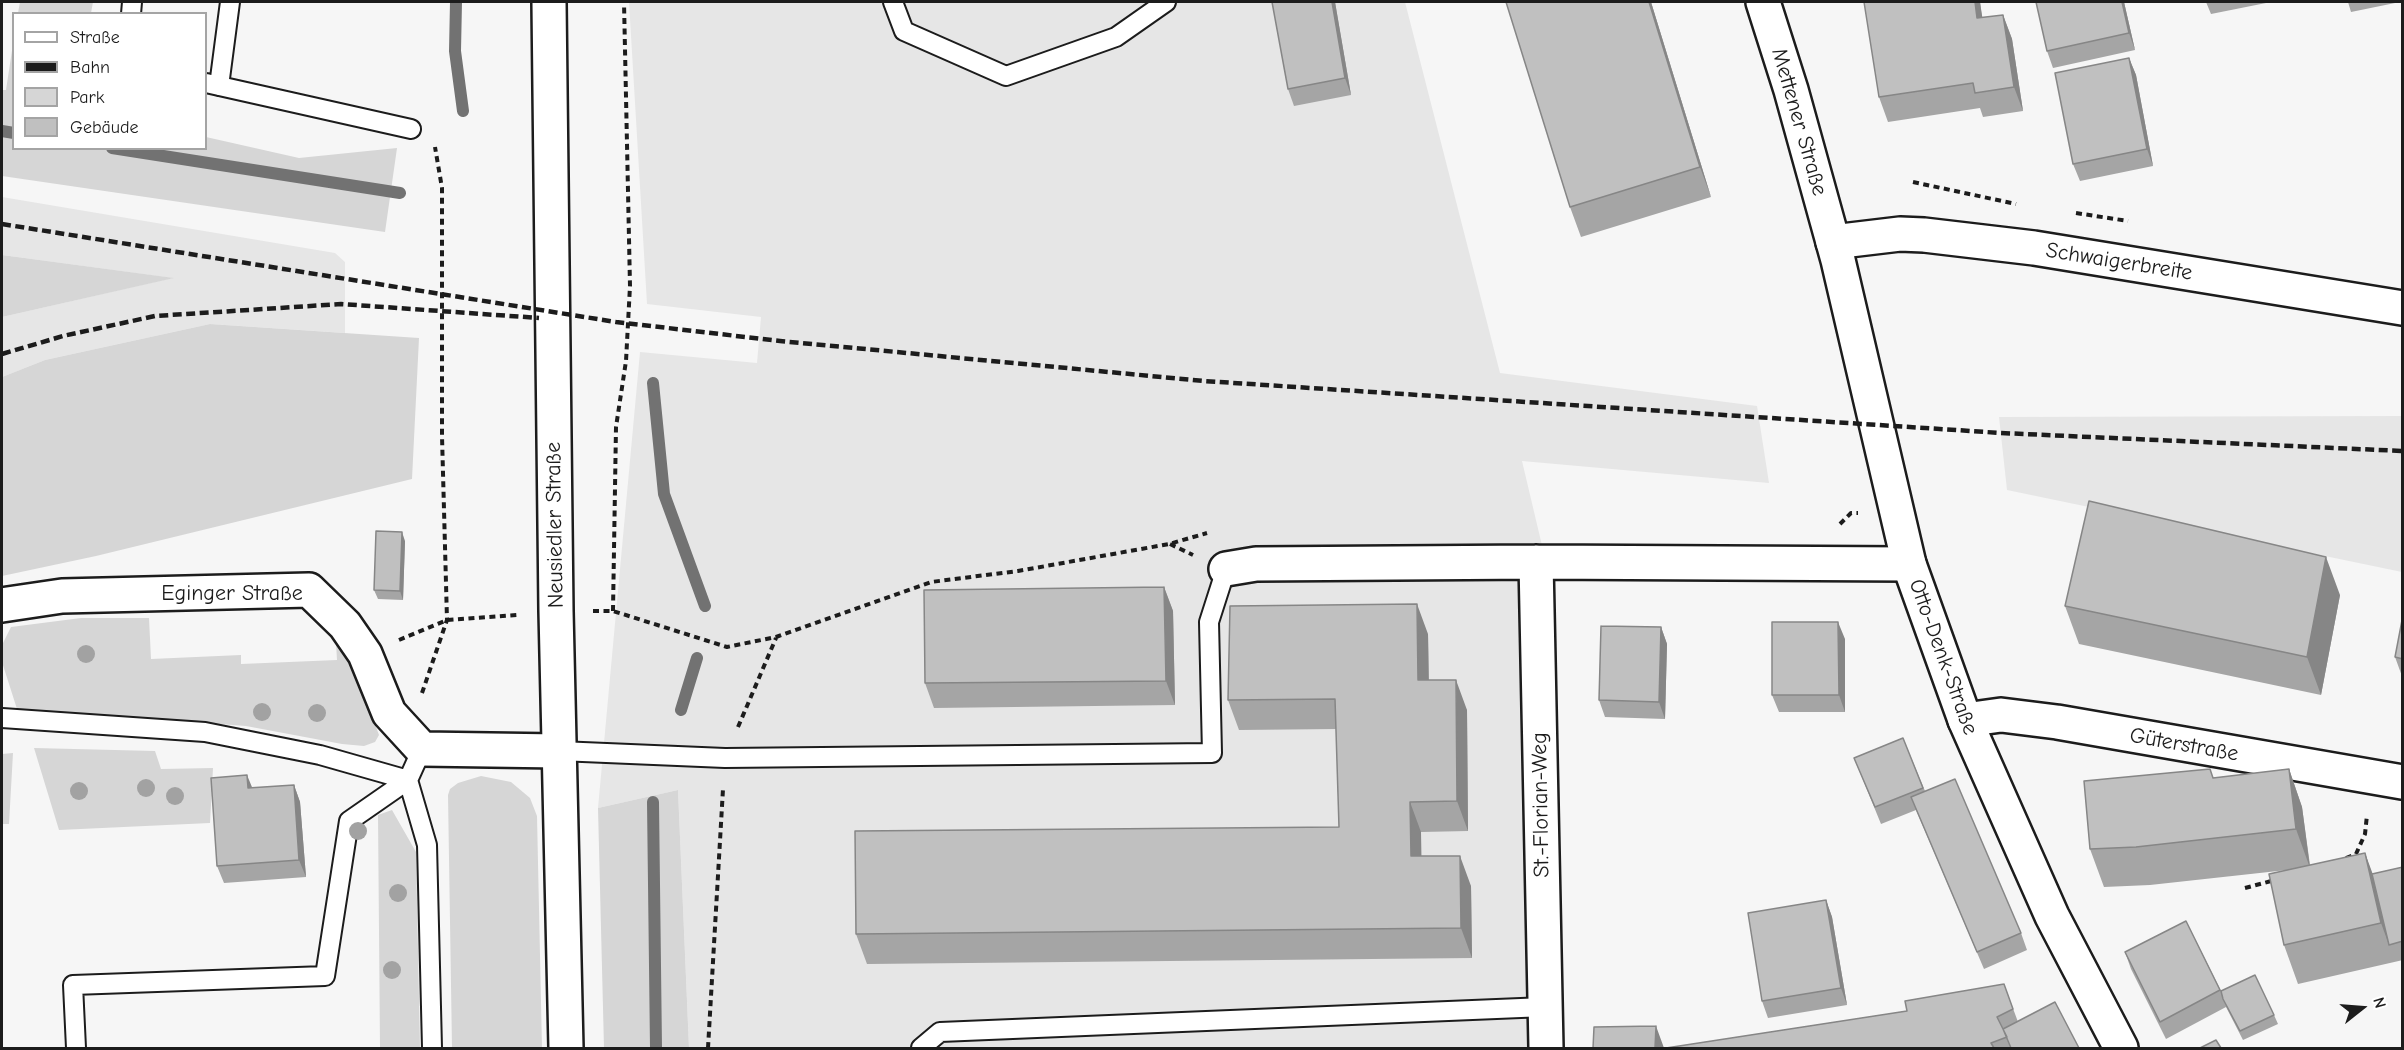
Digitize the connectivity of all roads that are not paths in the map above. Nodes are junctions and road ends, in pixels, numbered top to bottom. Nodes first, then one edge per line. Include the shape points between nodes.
1 (230, 2) edge
2 (549, 2) edge
3 (893, 2) edge
4 (1166, 2) edge
5 (1763, 2) edge
6 (212, 84) edge
7 (411, 129) road end
8 (1833, 242) junction
9 (2403, 308) edge
10 (1536, 562) junction
11 (1909, 564) junction
12 (1226, 569) joint
13 (2, 605) edge
14 (2, 718) edge
15 (1965, 720) junction
16 (415, 742) junction
17 (559, 751) junction
18 (408, 780) junction
19 (2403, 782) edge
20 (1545, 1007) junction
21 (76, 1048) edge
22 (432, 1048) edge
23 (566, 1048) edge
24 (921, 1048) edge
25 (1546, 1048) edge
26 (2121, 1048) edge

1 - 6 lane
2 - 17 street, Neusiedler Straße
3 - 4 lane via 904,31 1006,76 1116,37
5 - 8 street, Mettener Straße
6 - 7 lane
8 - 9 street, Schwaigerbreite via 1924,235 2034,248
8 - 11 street, Otto-Denk-Straße
10 - 11 street
10 - 12 street via 1256,564
10 - 20 street, St.-Florian-Weg
11 - 15 street, Otto-Denk-Straße
12 - 17 lane via 1209,622 1212,753 725,758
13 - 16 street, Eginger Straße via 62,596 309,590 345,625 365,654 388,713
14 - 18 lane via 205,732 320,755
15 - 19 street, Güterstraße via 2001,716 2057,722
15 - 26 street, Otto-Denk-Straße via 2052,916
16 - 17 street
16 - 18 lane
17 - 23 street, Neusiedler Straße
18 - 21 lane via 349,820 325,976 73,985
18 - 22 lane via 426,844
20 - 24 lane via 940,1032
20 - 25 street, St.-Florian-Weg

